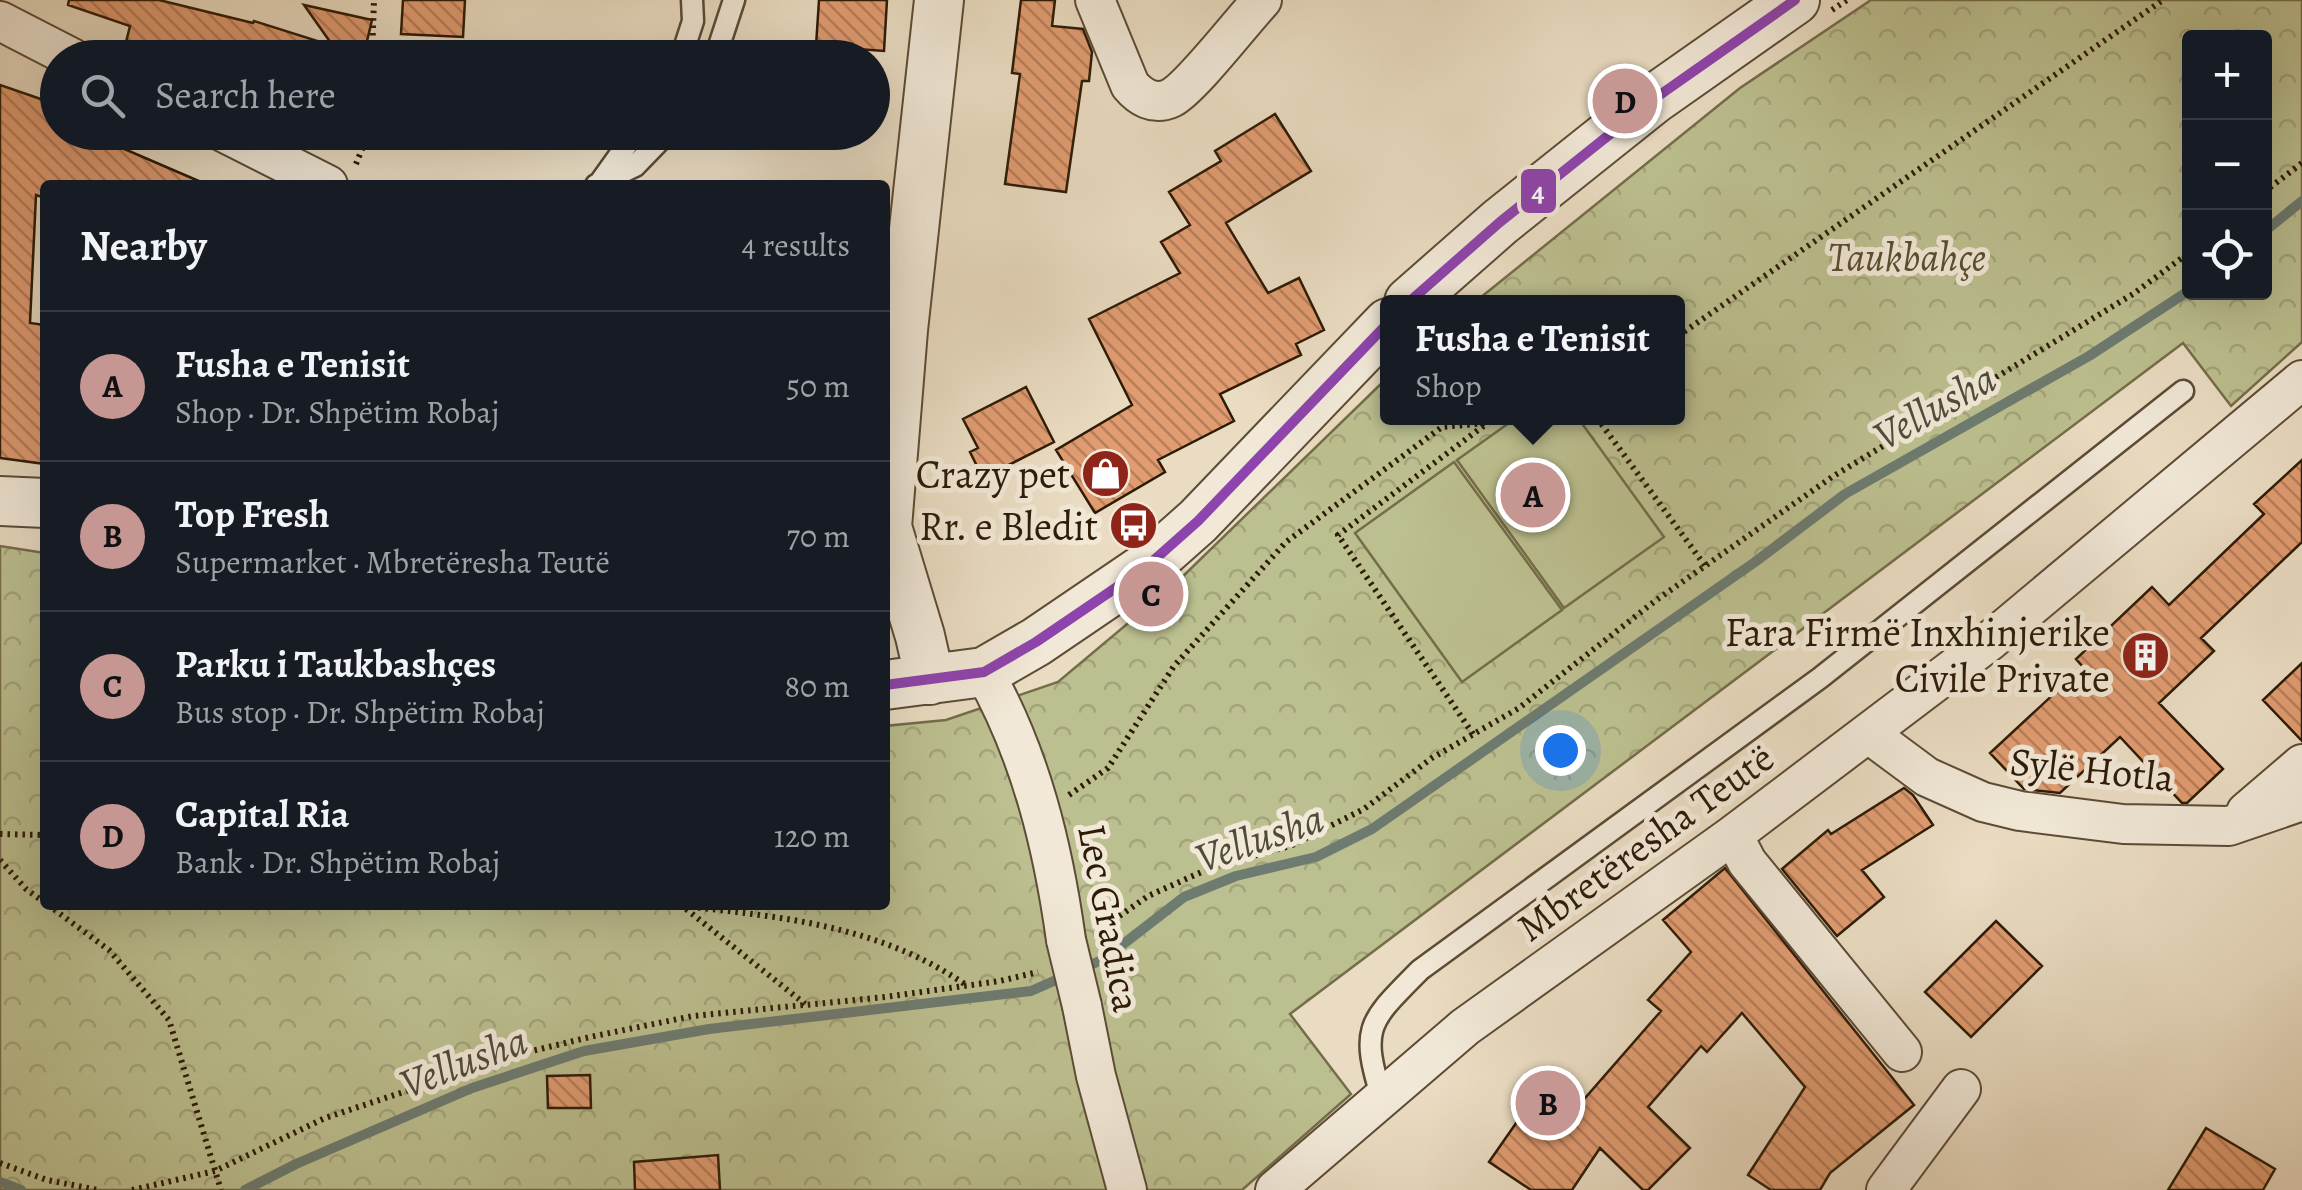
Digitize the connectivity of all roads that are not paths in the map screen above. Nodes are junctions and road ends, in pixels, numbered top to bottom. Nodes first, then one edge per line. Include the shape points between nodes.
1 (692, 0) edge
2 (734, 0) edge
3 (938, 0) edge
4 (1094, 0) edge
5 (1262, 0) edge
6 (1794, 0) edge
7 (0, 22) edge
8 (687, 40) edge
9 (721, 40) edge
10 (40, 42) edge
11 (271, 150) edge
12 (623, 150) edge
13 (651, 150) edge
14 (341, 176) edge
15 (601, 180) edge
16 (606, 180) edge
17 (1418, 295) edge
18 (1380, 331) edge
19 (2302, 380) edge
20 (2183, 391) dead end
21 (0, 501) edge
22 (40, 502) edge
23 (890, 502) edge
24 (890, 544) edge
25 (984, 672) junction
26 (907, 682) edge
27 (1868, 734) junction
28 (2302, 764) edge
29 (2302, 801) edge
30 (2229, 826) junction
31 (1732, 835) junction
32 (1902, 1052) dead end
33 (1961, 1088) dead end
34 (1382, 1098) junction
35 (1127, 1190) edge
36 (1275, 1190) edge
37 (1886, 1190) edge

1 - 8 lane
2 - 9 lane
3 - 23 street
4 - 5 street via 1130,85 1155,101 1171,98 1188,82
6 - 17 street via 1654,99
7 - 10 street
11 - 14 street
12 - 15 lane
13 - 16 lane
18 - 25 street via 1145,568
19 - 27 street, Mbretëresha Teutë
20 - 34 lane via 1820,678 1420,970 1379,1012 1369,1036
21 - 22 street
24 - 26 street
25 - 26 street
25 - 35 street, Lec Gradica, bridge via 1043,812 1068,952
27 - 30 street, Sylë Hotla via 1928,778 1983,802 2123,824
27 - 31 street, Mbretëresha Teutë
28 - 30 street
29 - 30 street, Sylë Hotla
31 - 32 street
31 - 34 street, Mbretëresha Teutë via 1465,1027
33 - 37 street
34 - 36 street, Mbretëresha Teutë

